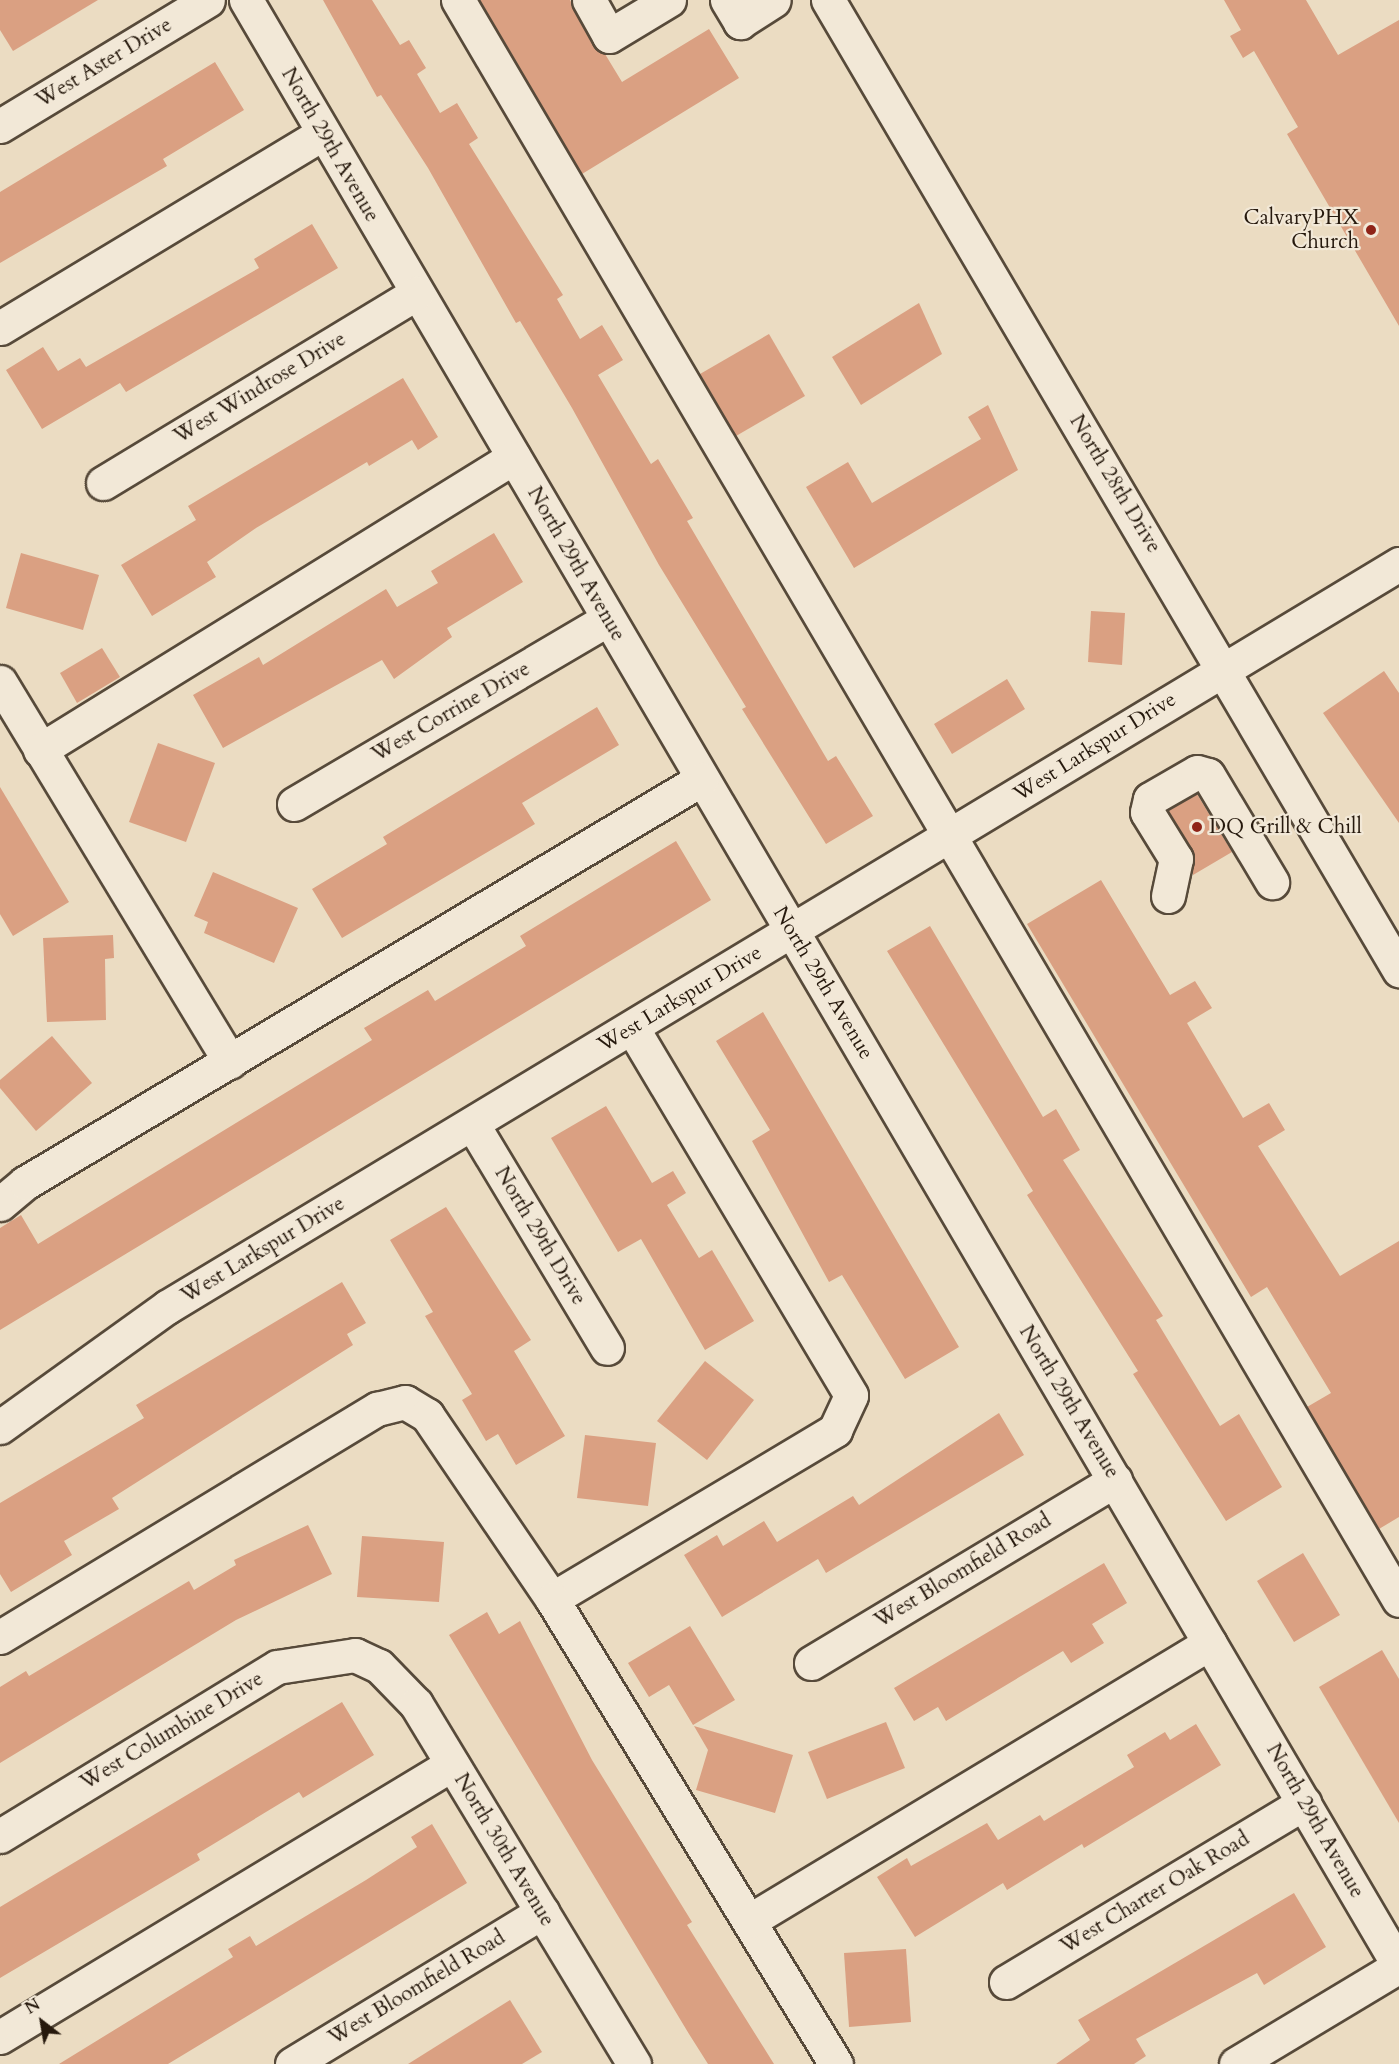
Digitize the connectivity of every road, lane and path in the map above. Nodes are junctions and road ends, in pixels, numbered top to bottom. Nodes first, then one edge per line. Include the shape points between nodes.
1 (208, 0) edge
2 (246, 0) edge
3 (458, 0) edge
4 (589, 0) edge
5 (669, 0) edge
6 (727, 0) edge
7 (774, 0) edge
8 (828, 0) edge
9 (0, 126) edge
10 (323, 133) junction
11 (417, 293) junction
12 (0, 328) edge
13 (514, 458) junction
14 (103, 483) dead end
15 (1399, 564) edge
16 (608, 619) junction
17 (1224, 669) junction
18 (0, 682) edge
19 (40, 750) junction
20 (702, 779) junction
21 (294, 804) dead end
22 (950, 836) junction
23 (1272, 882) dead end
24 (1168, 896) dead end
25 (792, 932) junction
26 (1399, 970) edge
27 (632, 1028) junction
28 (230, 1062) junction
29 (473, 1125) junction
30 (0, 1204) edge
31 (607, 1348) dead end
32 (0, 1427) edge
33 (1115, 1480) junction
34 (552, 1599) junction
35 (1399, 1600) edge
36 (0, 1637) edge
37 (1210, 1643) junction
38 (355, 1655) joint
39 (811, 1663) dead end
40 (452, 1764) junction
41 (1304, 1803) junction
42 (0, 1836) edge
43 (542, 1912) junction
44 (749, 1921) junction
45 (1399, 1966) edge
46 (1006, 1982) dead end
47 (0, 2037) edge
48 (632, 2063) edge
49 (292, 2064) edge
50 (836, 2064) edge
51 (1236, 2064) edge

1 - 9 street, West Aster Drive
2 - 10 street, North 29th Avenue
3 - 22 street
4 - 5 street via 609,36
6 - 7 street via 740,21
8 - 17 street, North 28th Drive
10 - 11 street, North 29th Avenue
10 - 12 street
11 - 13 street, North 29th Avenue
11 - 14 street, West Windrose Drive
13 - 16 street, North 29th Avenue
13 - 19 street
15 - 17 street, West Larkspur Drive
16 - 20 street, North 29th Avenue
16 - 21 street, West Corrine Drive
17 - 22 street, West Larkspur Drive
17 - 26 street, North 28th Drive
18 - 19 street
19 - 28 street
20 - 25 street, North 29th Avenue
20 - 28 street
22 - 25 street, West Larkspur Drive
22 - 35 street
23 - 24 street via 1208,775 1197,772 1150,800 1147,812 1176,859
25 - 27 street, West Larkspur Drive
25 - 33 street, North 29th Avenue
27 - 29 street, West Larkspur Drive
27 - 34 street via 851,1395 836,1430
28 - 30 street via 25,1183
29 - 31 street, North 29th Drive
29 - 32 street, West Larkspur Drive via 158,1313
33 - 37 street, North 29th Avenue
33 - 39 street, West Bloomfield Road
34 - 36 street via 427,1414 405,1402 377,1409
34 - 44 street
37 - 41 street, North 29th Avenue
37 - 44 street
38 - 40 street, North 30th Avenue via 396,1680
38 - 42 street, West Columbine Drive via 277,1667
40 - 43 street, North 30th Avenue
40 - 47 street
41 - 45 street, North 29th Avenue
41 - 46 street, West Charter Oak Road
43 - 48 street, North 30th Avenue
43 - 49 street, West Bloomfield Road
44 - 50 street
45 - 51 street

